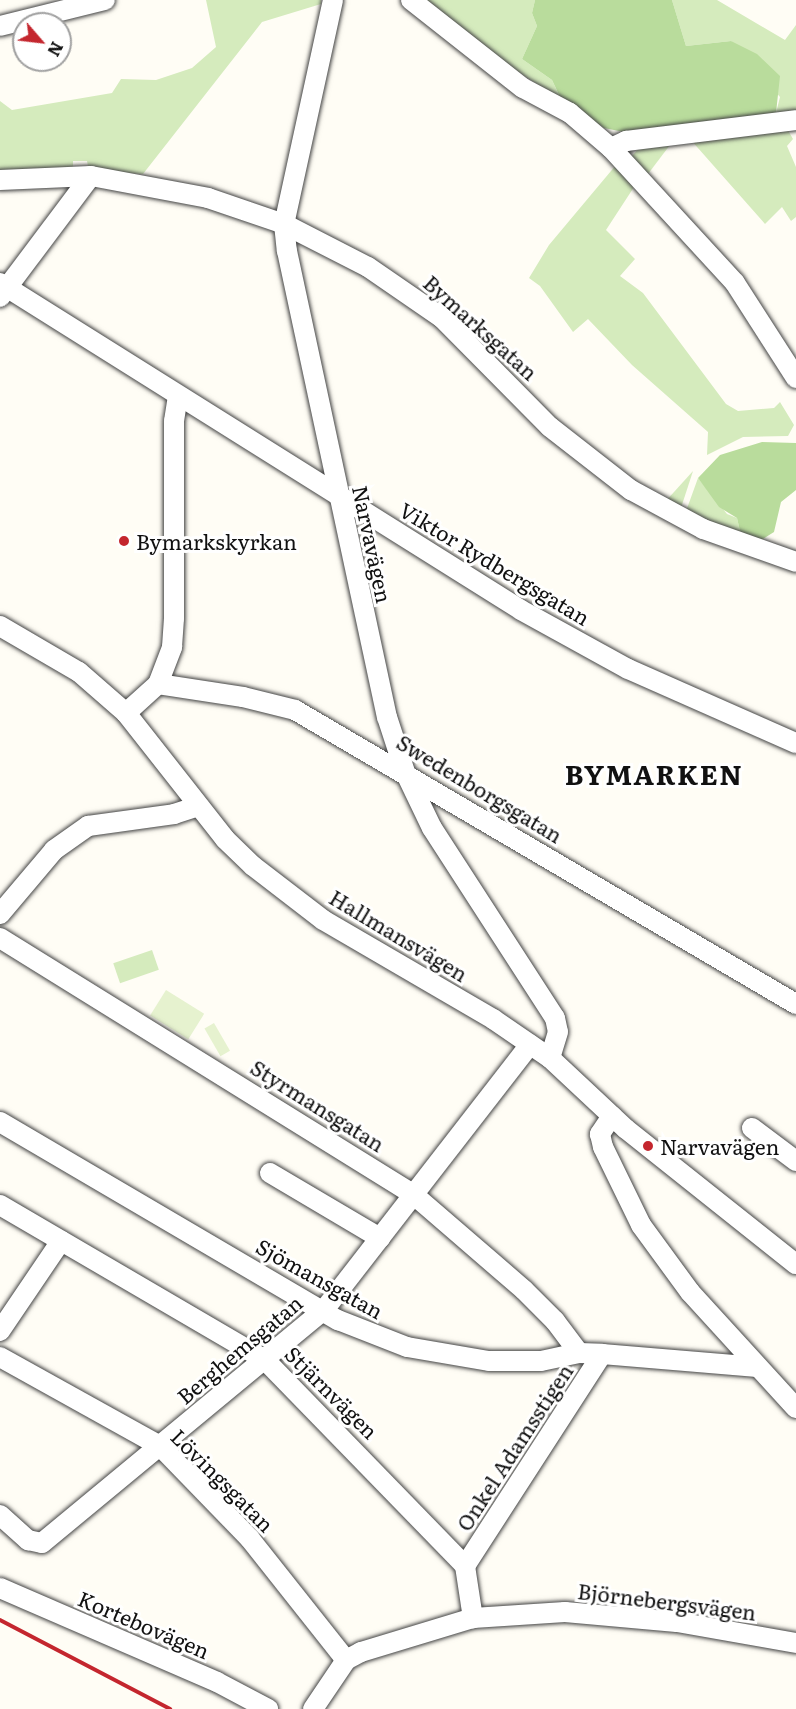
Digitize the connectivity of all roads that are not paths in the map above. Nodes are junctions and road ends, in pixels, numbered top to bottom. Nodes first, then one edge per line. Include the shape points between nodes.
1 (105, 0) edge
2 (333, 0) edge
3 (411, 0) edge
4 (0, 26) edge
5 (796, 120) edge
6 (611, 148) junction
7 (92, 176) junction
8 (0, 180) edge
9 (284, 224) junction
10 (2, 289) edge
11 (796, 378) edge
12 (178, 396) junction
13 (338, 496) junction
14 (796, 562) edge
15 (0, 626) edge
16 (158, 684) junction
17 (126, 713) junction
18 (796, 743) edge
19 (405, 772) junction
20 (198, 806) junction
21 (0, 914) edge
22 (0, 938) edge
23 (796, 1004) edge
24 (530, 1044) junction
25 (550, 1058) junction
26 (612, 1116) junction
27 (0, 1122) edge
28 (752, 1128) dead end
29 (796, 1161) edge
30 (270, 1173) dead end
31 (414, 1195) junction
32 (0, 1205) edge
33 (380, 1238) junction
34 (61, 1241) junction
35 (796, 1264) edge
36 (324, 1310) junction
37 (0, 1331) edge
38 (579, 1353) junction
39 (602, 1354) junction
40 (0, 1357) edge
41 (264, 1359) junction
42 (757, 1367) junction
43 (796, 1408) edge
44 (160, 1446) junction
45 (0, 1515) edge
46 (465, 1566) junction
47 (0, 1588) edge
48 (473, 1618) junction
49 (796, 1643) edge
50 (346, 1660) junction
51 (268, 1709) edge
52 (313, 1709) edge

1 - 4 street
2 - 9 street, Narvavägen
3 - 6 street via 524,88 570,113
5 - 6 street via 626,141
6 - 11 street via 735,283
7 - 8 street, Bymarksgatan
7 - 9 street, Bymarksgatan via 208,198
7 - 10 street
9 - 13 street, Narvavägen
9 - 14 street, Bymarksgatan via 368,267 442,318 550,427 632,490 703,529
10 - 12 street, Viktor Rydbergsgatan
12 - 13 street, Viktor Rydbergsgatan
12 - 16 street via 174,421 172,647
13 - 18 street, Viktor Rydbergsgatan via 466,578 619,664
13 - 19 street, Narvavägen via 387,717
15 - 17 street, Hallmansvägen via 79,672
16 - 17 street
16 - 19 street, Swedenborgsgatan via 243,697 295,710
17 - 20 street, Hallmansvägen
19 - 23 street, Swedenborgsgatan
19 - 25 street, Narvavägen via 432,828 555,1018 558,1032
20 - 21 street via 174,814 88,826 54,850
20 - 24 street, Hallmansvägen via 253,866 323,920
22 - 31 street, Styrmansgatan
24 - 25 street, Hallmansvägen
24 - 31 street, Berghemsgatan
25 - 26 street, Hallmansvägen
26 - 35 street, Hallmansvägen
26 - 42 street via 600,1134 603,1147 641,1225 690,1292
27 - 36 street, Sjömansgatan
28 - 29 street
30 - 33 street
31 - 33 street, Berghemsgatan
31 - 38 street, Styrmansgatan via 524,1290
32 - 34 street, Stjärnvägen
33 - 36 street, Berghemsgatan
34 - 37 street
34 - 41 street, Stjärnvägen
36 - 38 street, Sjömansgatan via 358,1331 448,1357 541,1361
36 - 41 street, Berghemsgatan
38 - 39 street, Sjömansgatan
39 - 42 street, Sjömansgatan
39 - 46 street, Onkel Adamsstigen
40 - 44 street, Lövingsgatan
41 - 44 street, Berghemsgatan
41 - 46 street, Stjärnvägen
42 - 43 street
44 - 45 street, Berghemsgatan via 42,1543 35,1544
44 - 50 street, Lövingsgatan via 250,1539
46 - 48 street
47 - 51 street, Kortebovägen via 217,1682
48 - 49 street, Björnebergsvägen via 575,1612 677,1622
48 - 50 street, Björnebergsvägen
50 - 52 street

